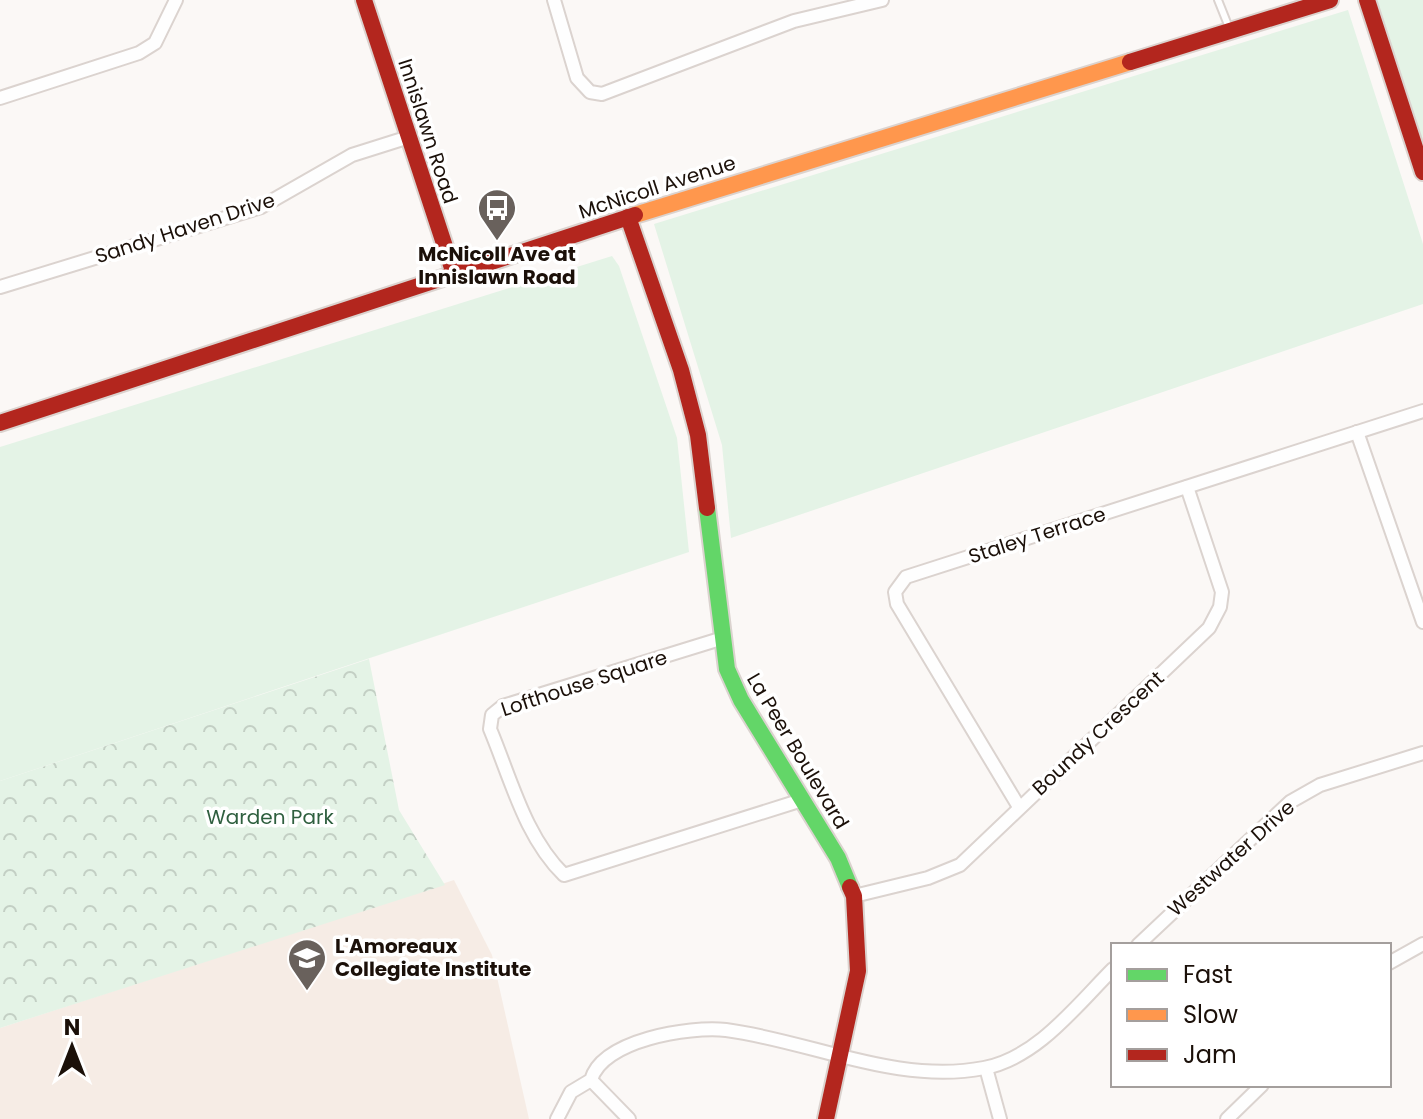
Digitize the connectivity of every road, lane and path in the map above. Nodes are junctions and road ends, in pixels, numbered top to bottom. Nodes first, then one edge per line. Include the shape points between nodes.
1 (176, 0) edge
2 (364, 0) edge
3 (554, 0) edge
4 (882, 0) edge
5 (1218, 0) edge
6 (1330, 0) edge
7 (1367, 0) edge
8 (1230, 30) junction
9 (0, 98) edge
10 (409, 137) junction
11 (1423, 172) edge
12 (628, 217) junction
13 (454, 274) junction
14 (0, 287) edge
15 (1423, 411) edge
16 (0, 423) edge
17 (1357, 432) junction
18 (1187, 487) junction
19 (1423, 622) edge
20 (720, 639) junction
21 (1423, 753) edge
22 (802, 800) junction
23 (1019, 807) junction
24 (854, 896) junction
25 (1140, 943) edge
26 (1423, 944) edge
27 (1391, 962) edge
28 (1111, 971) edge
29 (840, 1055) junction
30 (986, 1068) junction
31 (591, 1080) junction
32 (1260, 1087) edge
33 (557, 1119) edge
34 (629, 1119) edge
35 (826, 1119) edge
36 (1000, 1119) edge
37 (1227, 1119) edge

1 - 9 street via 155,43 139,53
2 - 10 main road, Innislawn Road
3 - 4 street via 577,78 590,92 602,94 794,21
5 - 8 lane
6 - 8 main road, McNicoll Avenue
7 - 11 main road
8 - 12 main road, McNicoll Avenue
10 - 13 main road, Innislawn Road
10 - 14 street, Sandy Haven Drive via 352,155 261,207
12 - 13 main road, McNicoll Avenue
12 - 20 main road, La Peer Boulevard via 698,435
13 - 16 main road, McNicoll Avenue
15 - 17 street, Staley Terrace
17 - 18 street, Staley Terrace
17 - 19 street
18 - 23 street, Boundy Crescent via 1222,592 1209,628
18 - 23 street, Staley Terrace via 906,577 895,592 897,604
20 - 22 main road, La Peer Boulevard via 741,700
20 - 22 street, Lofthouse Square via 503,706 492,715 490,729 534,836 564,875
21 - 25 street, Westwater Drive via 1320,785 1290,802
22 - 24 main road, La Peer Boulevard via 838,858
23 - 24 street, Boundy Crescent via 960,865
24 - 29 main road, La Peer Boulevard via 858,971
26 - 27 street
28 - 30 street via 1040,1041 1017,1057
29 - 30 street via 940,1074
29 - 31 street via 724,1030 678,1031 619,1049 594,1068
29 - 35 main road, La Peer Boulevard
30 - 36 street
31 - 33 street via 571,1092
31 - 34 street
32 - 37 street

